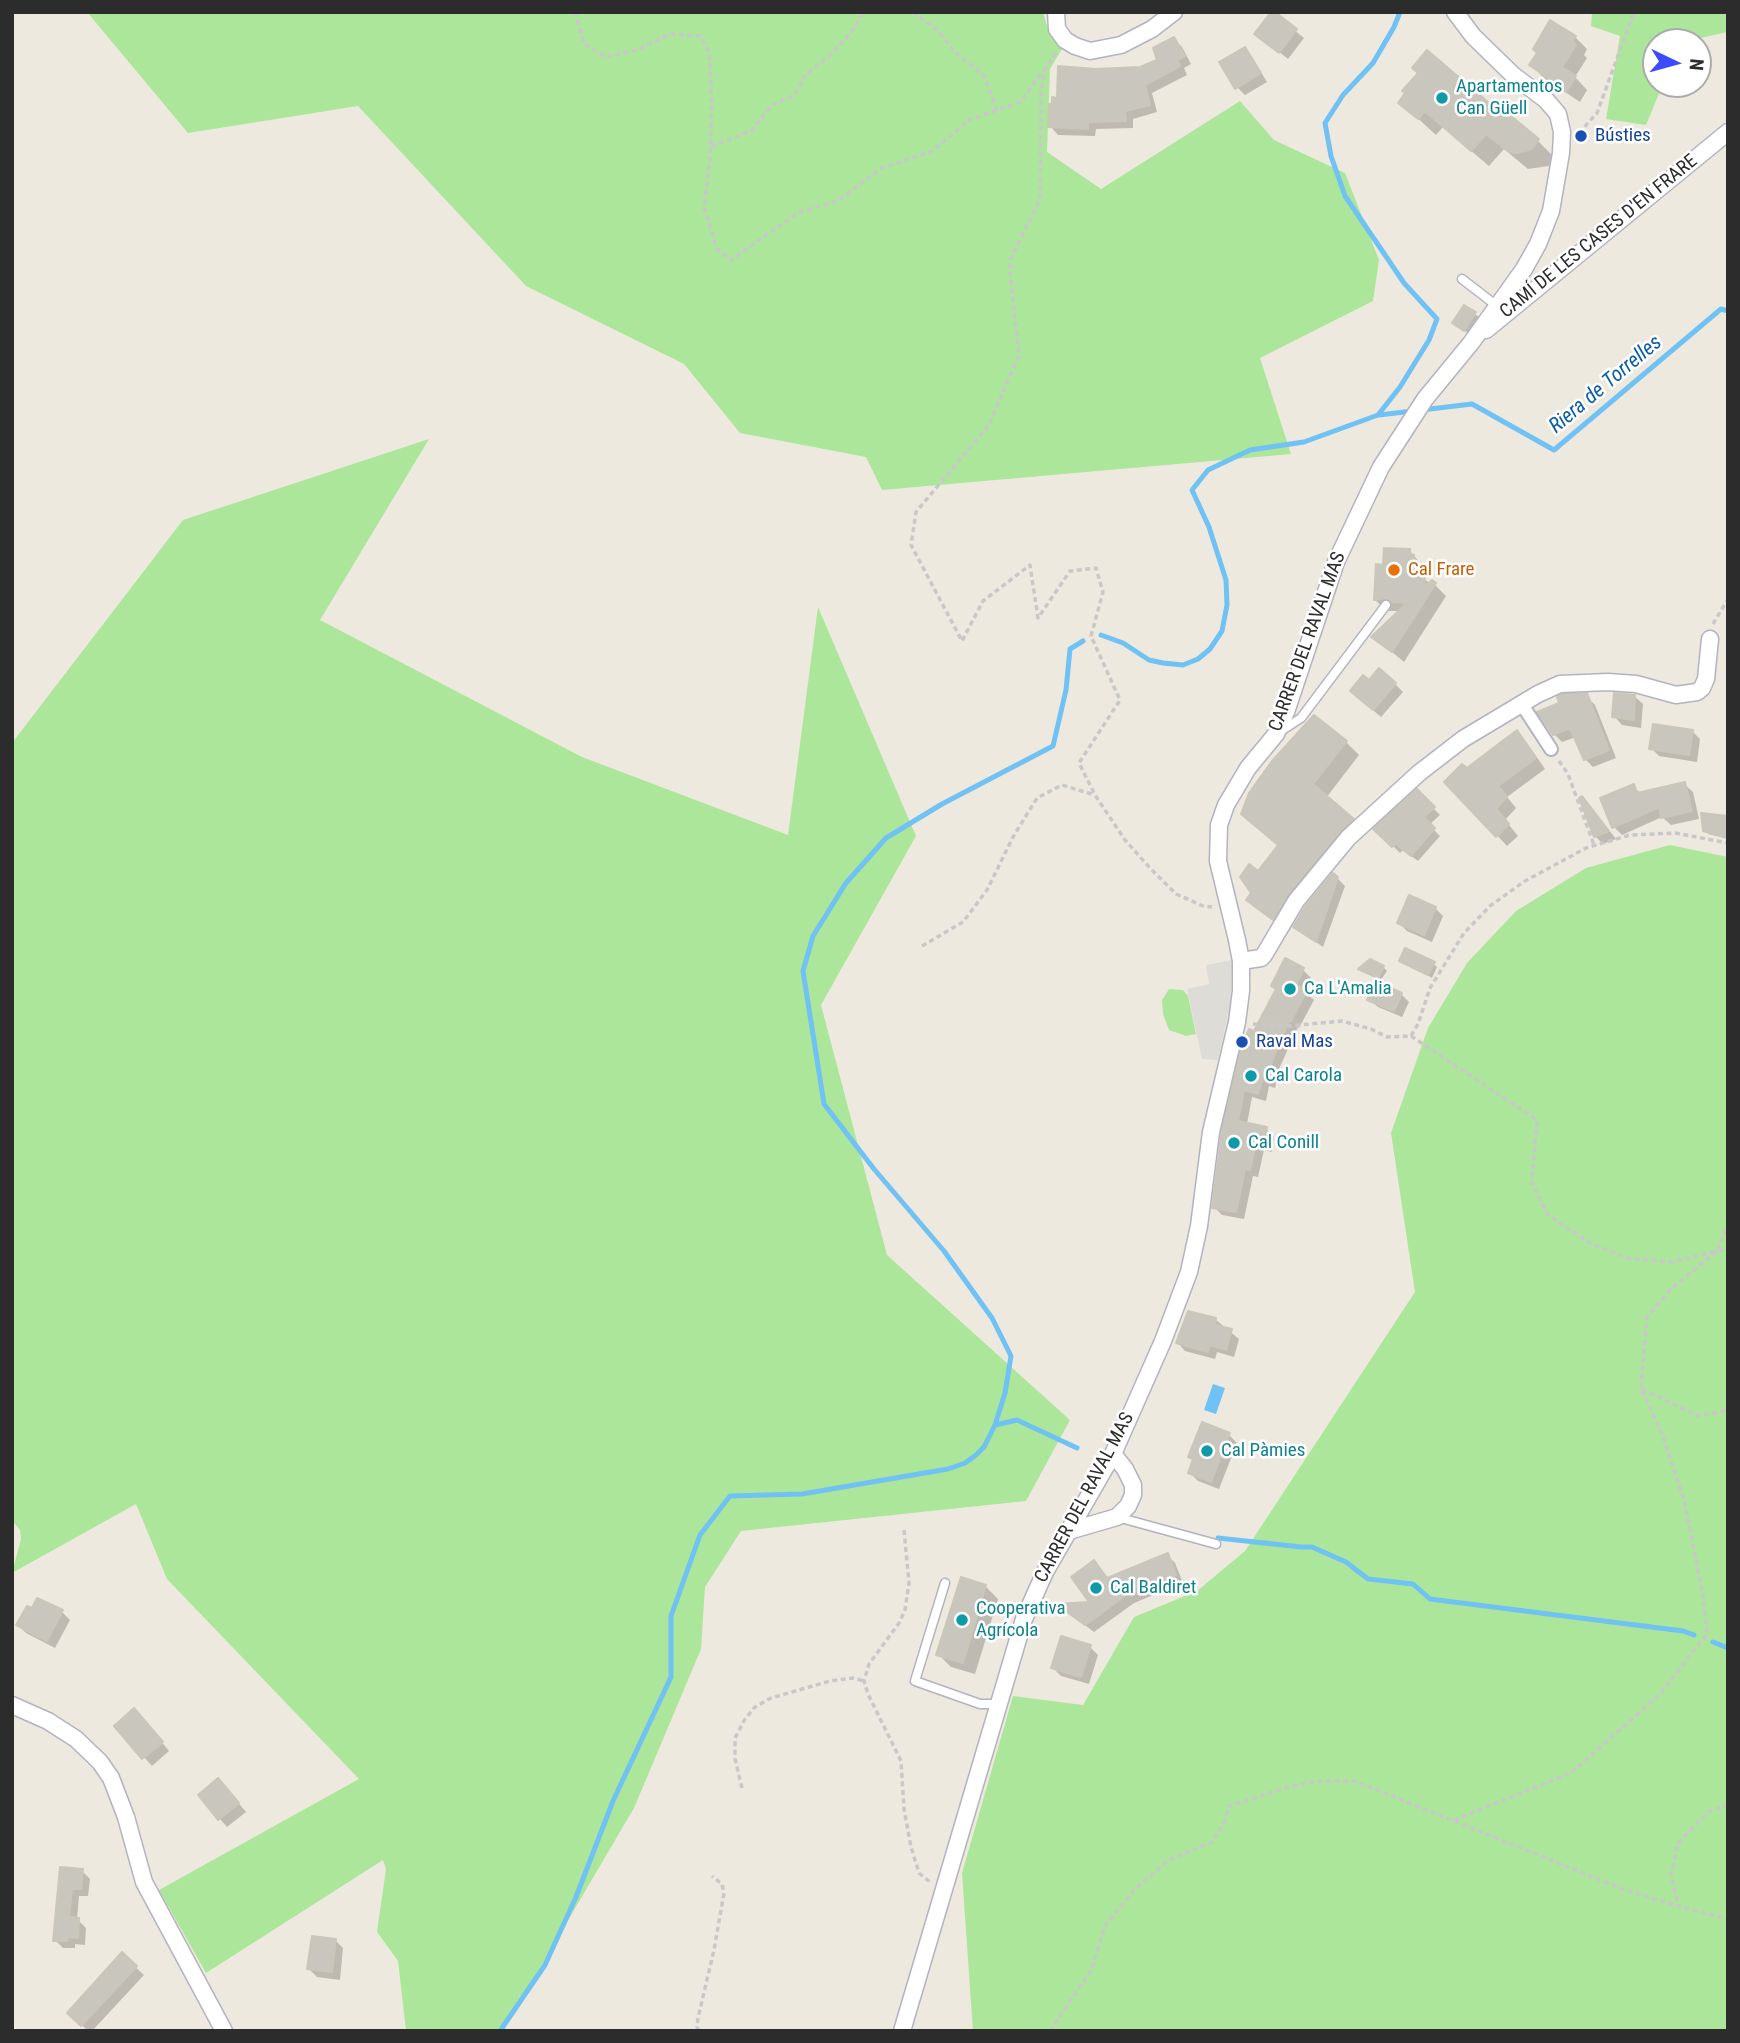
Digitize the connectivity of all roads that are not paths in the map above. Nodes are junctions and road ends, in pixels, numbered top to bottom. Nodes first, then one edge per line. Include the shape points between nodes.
1 (1056, 12) edge
2 (1174, 12) edge
3 (1455, 12) edge
4 (1728, 132) edge
5 (1462, 279) dead end
6 (1496, 306) junction
7 (1471, 343) junction
8 (1386, 605) dead end
9 (1710, 639) road end
10 (1521, 703) junction
11 (1276, 734) junction
12 (1550, 749) road end
13 (1241, 961) junction
14 (1113, 1454) junction
15 (1117, 1517) junction
16 (1069, 1531) junction
17 (1216, 1544) dead end
18 (945, 1583) dead end
19 (998, 1704) junction
20 (12, 1705) edge
21 (224, 2031) edge
22 (902, 2031) edge

1 - 2 street via 1057,29 1065,40 1090,51 1121,45
3 - 6 street via 1513,75 1546,100 1558,114 1562,132 1550,211 1538,244
4 - 7 street, CAMÍ DE LES CASES D'EN FRARE
5 - 6 lane
6 - 7 street
7 - 11 street, CARRER DEL RAVAL MAS via 1425,399 1381,467 1341,550
8 - 11 lane via 1301,718
9 - 10 street via 1706,679 1697,692 1676,695 1636,684 1580,681 1550,687
10 - 12 street
10 - 13 street via 1463,739 1389,798 1312,879 1264,955
11 - 13 street, CARRER DEL RAVAL MAS via 1248,768 1219,825 1218,861
13 - 14 street, CARRER DEL RAVAL MAS via 1237,1022 1211,1132 1189,1272
14 - 15 street via 1133,1485 1128,1506
14 - 16 street, CARRER DEL RAVAL MAS
15 - 16 street
15 - 17 lane
16 - 19 street, CARRER DEL RAVAL MAS via 1024,1619
18 - 19 lane via 915,1681 980,1704
19 - 22 street, CARRER DEL RAVAL MAS
20 - 21 street via 69,1734 111,1778 144,1882

